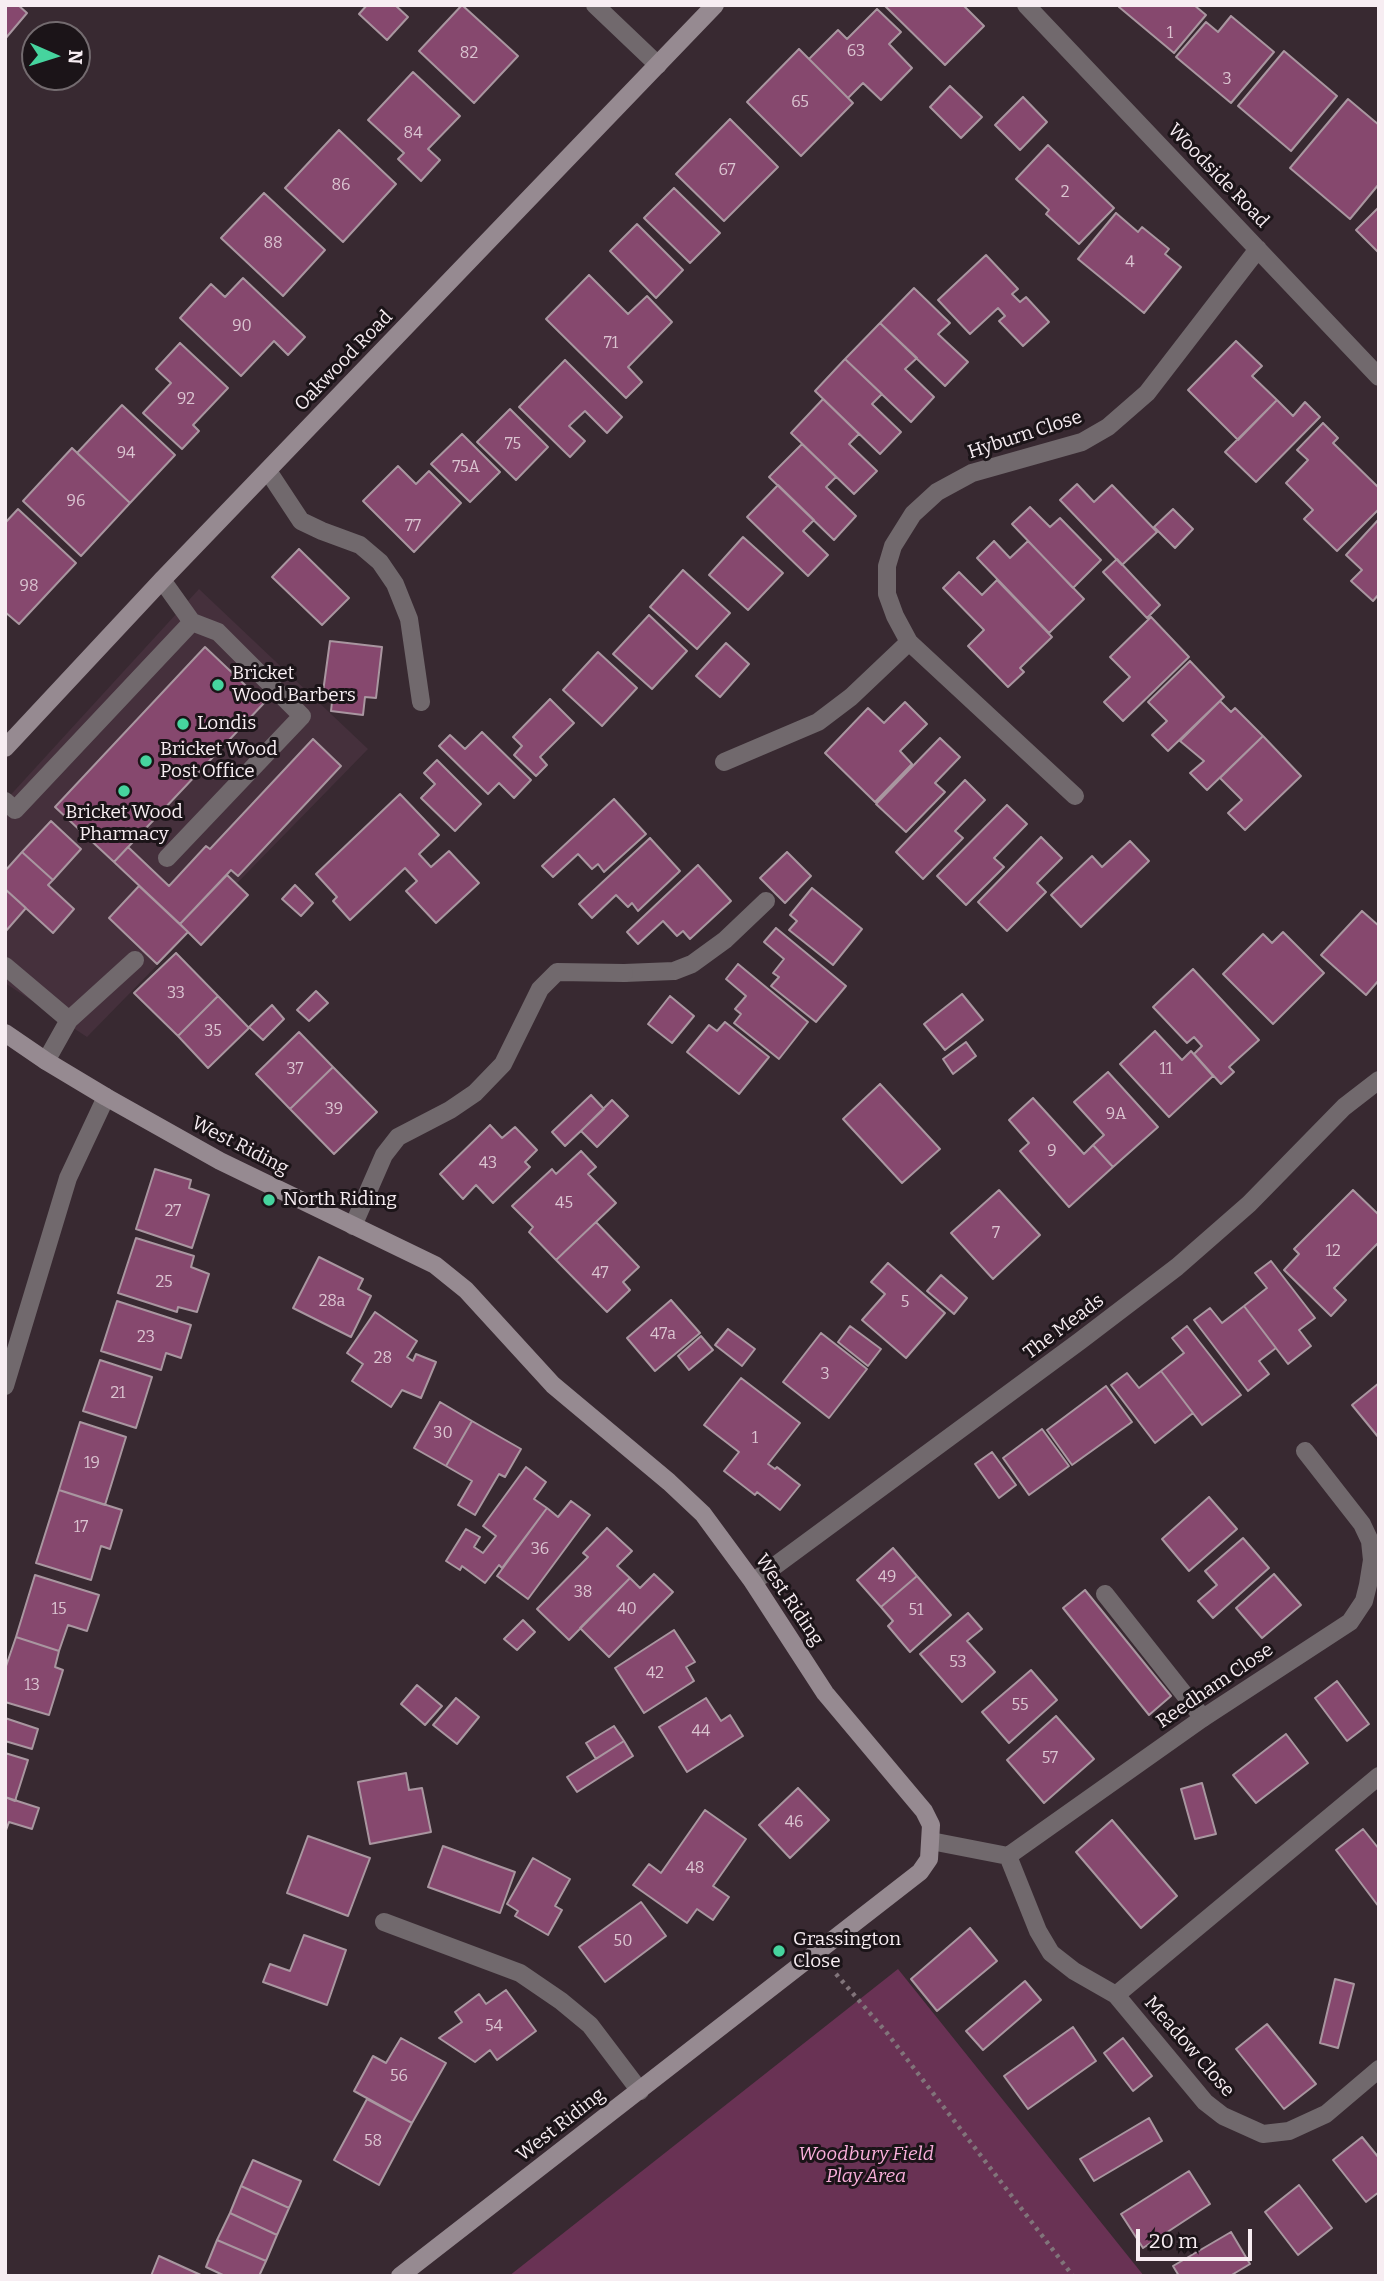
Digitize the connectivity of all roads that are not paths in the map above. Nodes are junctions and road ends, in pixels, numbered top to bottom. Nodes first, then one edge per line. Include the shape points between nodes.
1 (595, 5) edge
2 (715, 5) edge
3 (1026, 5) edge
4 (658, 65) junction
5 (1258, 249) junction
6 (1379, 377) edge
7 (268, 471) junction
8 (162, 580) junction
9 (192, 622) junction
10 (909, 642) junction
11 (421, 702) dead end
12 (5, 748) edge
13 (724, 762) dead end
14 (1075, 796) dead end
15 (9, 811) edge
16 (167, 858) dead end
17 (766, 901) dead end
18 (135, 960) dead end
19 (5, 966) edge
20 (69, 1020) junction
21 (5, 1032) edge
22 (46, 1061) junction
23 (1379, 1080) edge
24 (106, 1097) junction
25 (353, 1226) junction
26 (5, 1386) edge
27 (1305, 1451) dead end
28 (753, 1582) junction
29 (1105, 1594) dead end
30 (1203, 1718) junction
31 (1379, 1776) edge
32 (931, 1841) junction
33 (1008, 1856) junction
34 (384, 1922) dead end
35 (1116, 1995) junction
36 (1379, 2069) edge
37 (640, 2091) junction
38 (400, 2276) edge

1 - 4 street
2 - 4 street, Oakwood Road
3 - 5 street, Woodside Road
4 - 7 street, Oakwood Road
5 - 6 street, Woodside Road
5 - 10 street, Hyburn Close via 1147,393 1108,427 1082,442 972,473 937,492 913,514 892,546 887,566 887,594
7 - 8 street, Oakwood Road
7 - 11 street via 301,520 360,545 380,562 395,584 409,619
8 - 9 street
8 - 12 street, Oakwood Road
9 - 15 street
9 - 16 street via 218,632 302,716
10 - 13 street via 818,722
10 - 14 street, Hyburn Close
17 - 25 street via 725,940 674,971 557,972 540,989 503,1063 485,1083 450,1110 398,1137 384,1155
18 - 20 street
19 - 20 street
20 - 22 street
21 - 22 street, West Riding
22 - 24 street, West Riding
23 - 28 street, The Meads via 1344,1107 1249,1204 1177,1267
24 - 25 street, West Riding via 220,1161
24 - 26 street via 68,1178
25 - 28 street, West Riding via 435,1265 466,1290 553,1385 703,1514
27 - 30 street, Reedham Close via 1370,1541 1372,1560 1364,1601 1350,1622
28 - 32 street, West Riding via 825,1693 924,1811 931,1825
29 - 30 street
30 - 33 street, Reedham Close
31 - 35 street, Meadow Close
32 - 33 street
32 - 37 street, West Riding via 929,1859 920,1872
33 - 35 street, Meadow Close via 1051,1953
34 - 37 street via 520,1973 590,2025
35 - 36 street, Meadow Close via 1205,2102 1223,2116 1263,2134 1289,2131 1326,2114
37 - 38 street, West Riding

